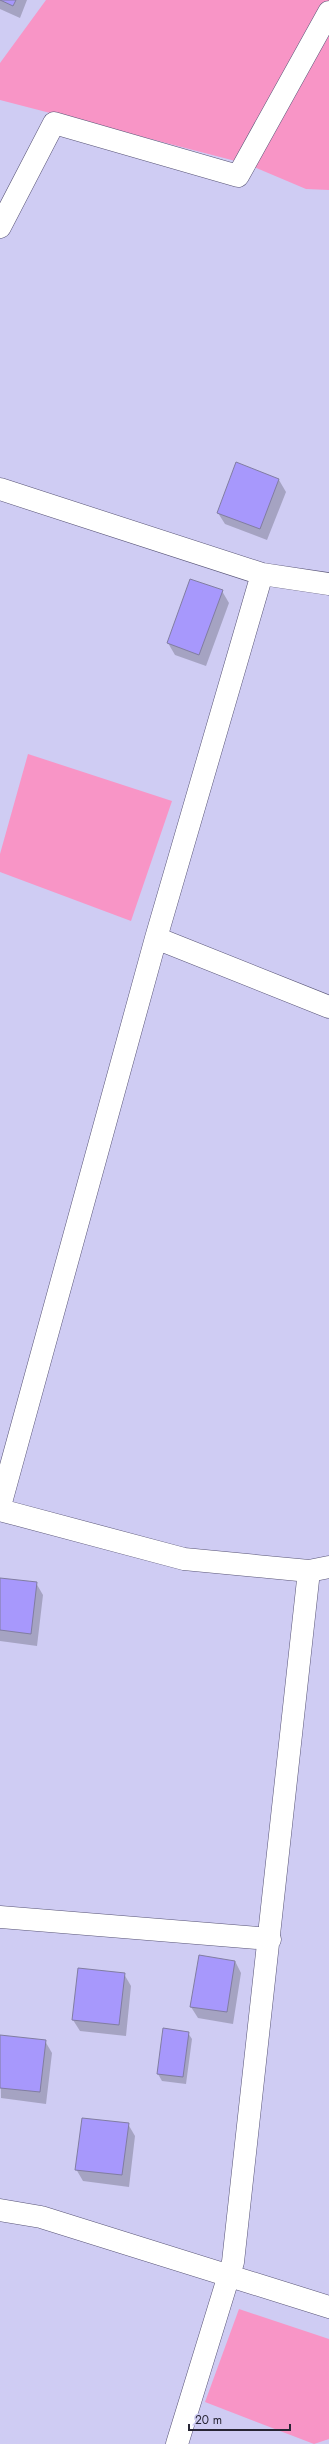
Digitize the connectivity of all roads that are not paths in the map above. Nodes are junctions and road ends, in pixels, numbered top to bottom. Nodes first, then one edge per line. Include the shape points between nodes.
1 (329, 12) edge
2 (0, 227) edge
3 (0, 489) edge
4 (262, 574) junction
5 (329, 584) edge
6 (156, 938) junction
7 (329, 1007) edge
8 (0, 1506) edge
9 (0, 1510) edge
10 (319, 1569) edge
11 (0, 1917) edge
12 (270, 1939) junction
13 (0, 2210) edge
14 (229, 2276) junction
15 (329, 2307) edge
16 (177, 2444) edge

1 - 2 street via 238,176 54,123
3 - 4 street
4 - 5 street
4 - 6 street
6 - 7 street
6 - 8 street
9 - 10 street via 184,1559
10 - 12 street
11 - 12 street
12 - 14 street via 234,2262
13 - 14 street via 41,2217
14 - 15 street
14 - 16 street

